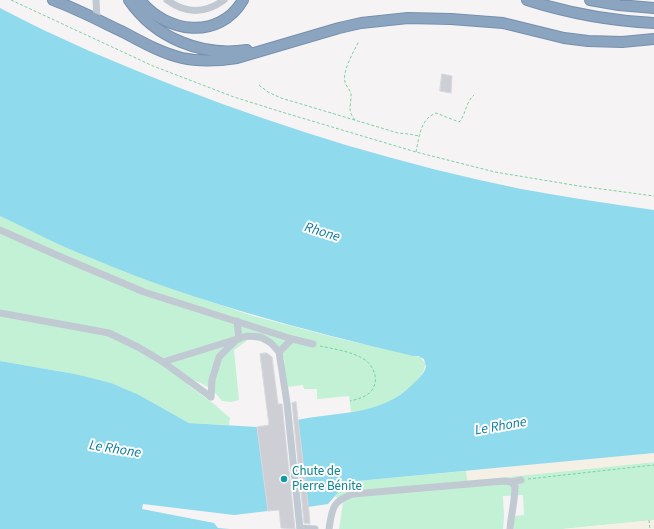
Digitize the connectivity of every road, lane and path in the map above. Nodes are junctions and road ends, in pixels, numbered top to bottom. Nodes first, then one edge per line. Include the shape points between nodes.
1 (11, 0) edge
2 (53, 0) edge
3 (96, 0) edge
4 (129, 0) edge
5 (140, 0) edge
6 (167, 0) edge
7 (224, 0) edge
8 (243, 0) edge
9 (527, 0) edge
10 (590, 0) edge
11 (654, 8) edge
12 (98, 20) junction
13 (654, 23) edge
14 (654, 40) edge
15 (359, 41) dead end
16 (288, 42) junction
17 (259, 85) dead end
18 (474, 95) dead end
19 (356, 120) junction
20 (419, 136) junction
21 (416, 152) junction
22 (654, 196) edge
23 (0, 230) edge
24 (0, 313) edge
25 (237, 321) junction
26 (263, 333) junction
27 (292, 339) junction
28 (237, 340) junction
29 (314, 344) joint
30 (279, 352) junction
31 (163, 362) junction
32 (350, 401) dead end
33 (654, 465) edge
34 (521, 480) joint
35 (511, 482) junction
36 (649, 520) dead end
37 (300, 529) edge
38 (315, 529) edge
39 (328, 529) edge
40 (510, 529) edge
41 (650, 529) edge

1 - 21 path via 153,66 234,97
2 - 12 highway
3 - 12 lane
4 - 16 highway via 141,16 154,27 180,42 200,48 237,52
5 - 8 highway via 169,23 180,27 198,28 223,20
6 - 7 lane via 189,11 216,6
9 - 13 highway via 590,16
10 - 11 highway
12 - 16 highway via 154,48 190,59 214,61 237,58
14 - 16 highway via 588,41 503,24 408,18 361,23
15 - 19 path via 344,74 345,82 352,94 350,114
17 - 19 path via 281,98
18 - 20 path via 468,100 459,122 436,113 430,115
19 - 20 path via 398,133
20 - 21 path
21 - 22 path via 495,172
23 - 25 lane via 144,292
24 - 31 lane via 109,333
25 - 26 lane
25 - 28 lane
26 - 27 lane
26 - 28 lane
26 - 30 lane
27 - 29 lane
27 - 30 lane
28 - 31 lane
28 - 31 lane via 219,357 212,380 211,397
29 - 32 path via 363,358 370,364 375,373 372,390 363,397
30 - 37 lane
33 - 34 path
34 - 35 lane
35 - 39 lane via 353,494 335,503
35 - 40 lane via 515,486 515,493
36 - 41 path
37 - 38 lane

